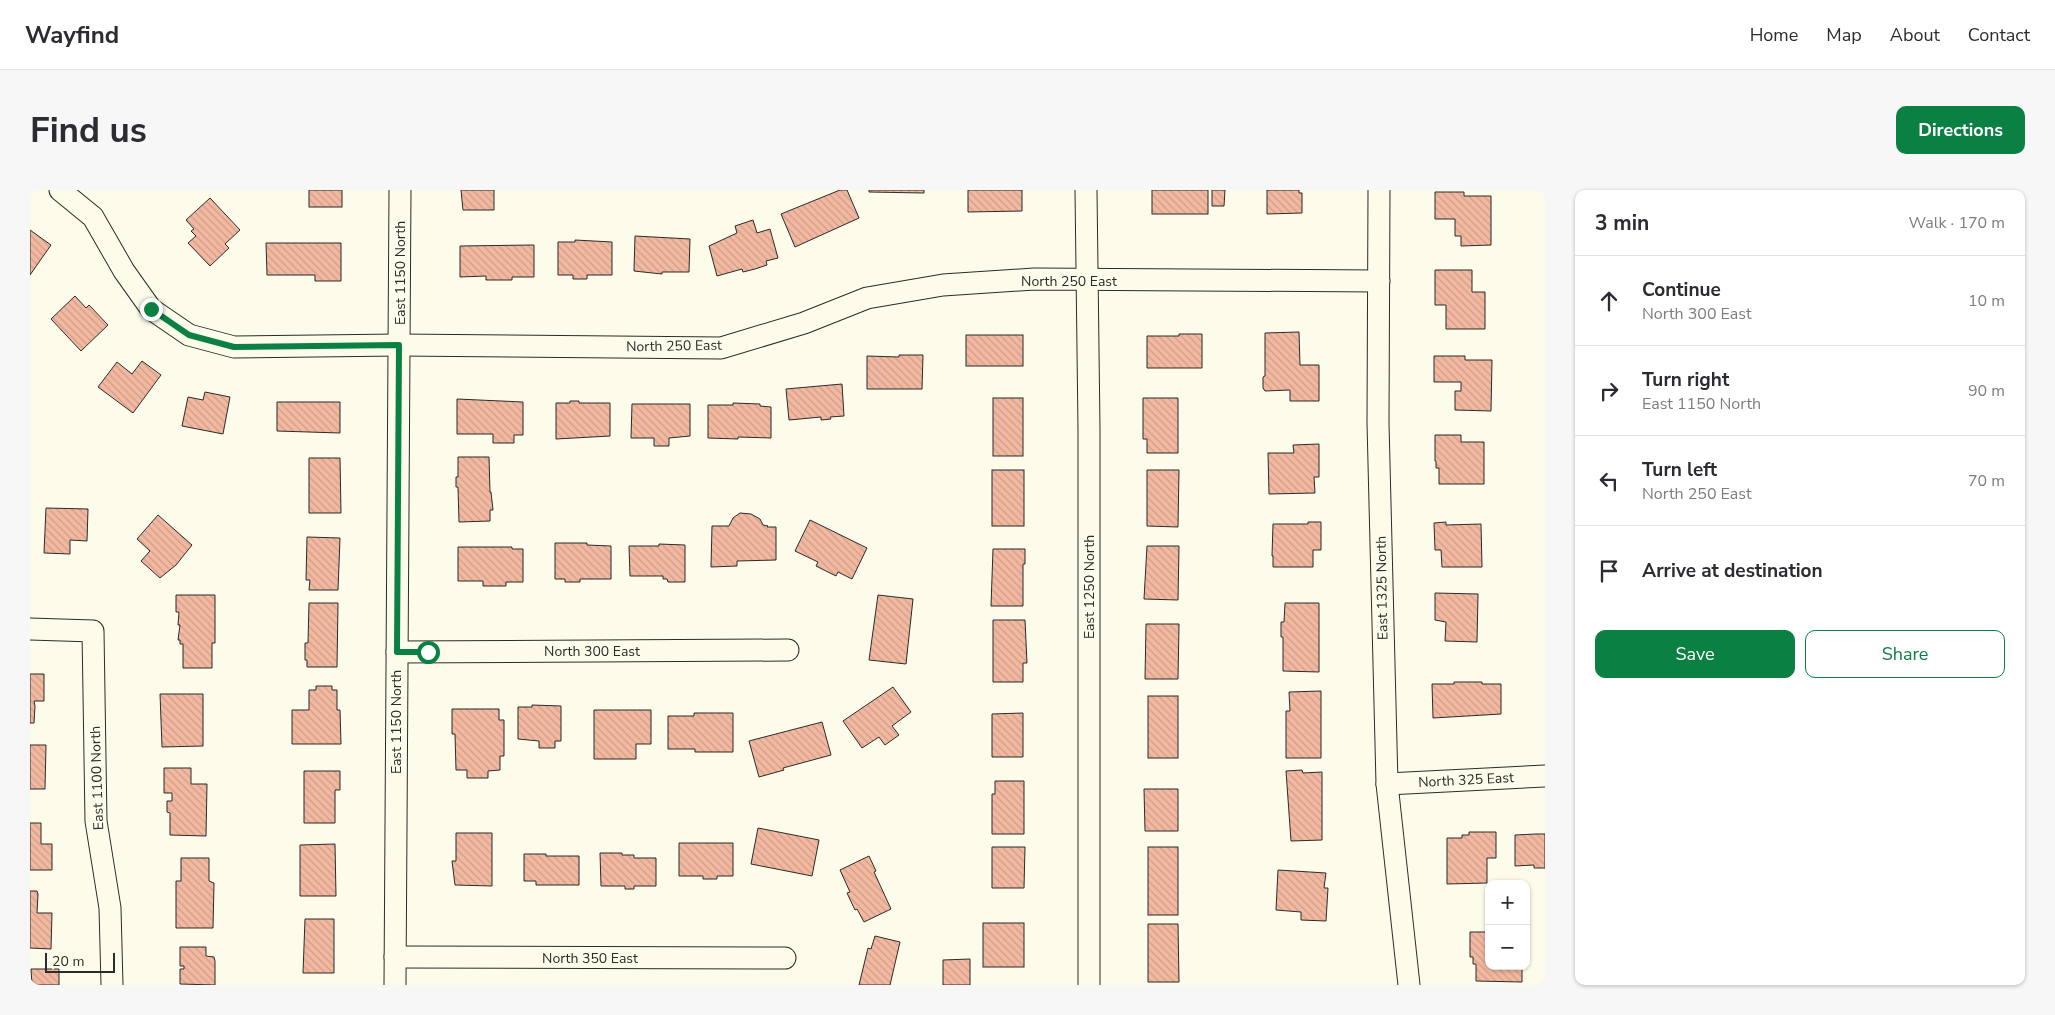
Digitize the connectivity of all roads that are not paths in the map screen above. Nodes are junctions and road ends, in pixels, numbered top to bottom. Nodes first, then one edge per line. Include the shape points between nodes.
1 (60, 190) edge
2 (400, 190) edge
3 (1086, 190) edge
4 (1379, 190) edge
5 (1086, 281) junction
6 (1379, 282) junction
7 (399, 345) junction
8 (30, 629) edge
9 (788, 650) dead end
10 (397, 652) junction
11 (1545, 776) edge
12 (1387, 784) junction
13 (395, 957) junction
14 (784, 958) dead end
15 (112, 985) edge
16 (394, 985) edge
17 (1090, 985) edge
18 (1409, 985) edge

1 - 7 street, North 250 East via 93,217 124,271 151,309 189,335 234,347
2 - 7 street, East 1150 North
3 - 5 street, East 1250 North
4 - 6 street, East 1325 North
5 - 6 street, North 250 East
5 - 7 street, North 250 East via 1034,279 943,285 867,298 804,323 721,348
5 - 17 street, East 1250 North
6 - 12 street, East 1325 North via 1378,423
7 - 10 street, East 1150 North
8 - 15 street, East 1100 North via 93,631 96,821 110,908
9 - 10 street, North 300 East
10 - 13 street, East 1150 North
11 - 12 street, North 325 East
12 - 18 street, East 1325 North
13 - 14 street, North 350 East
13 - 16 street, East 1150 North

